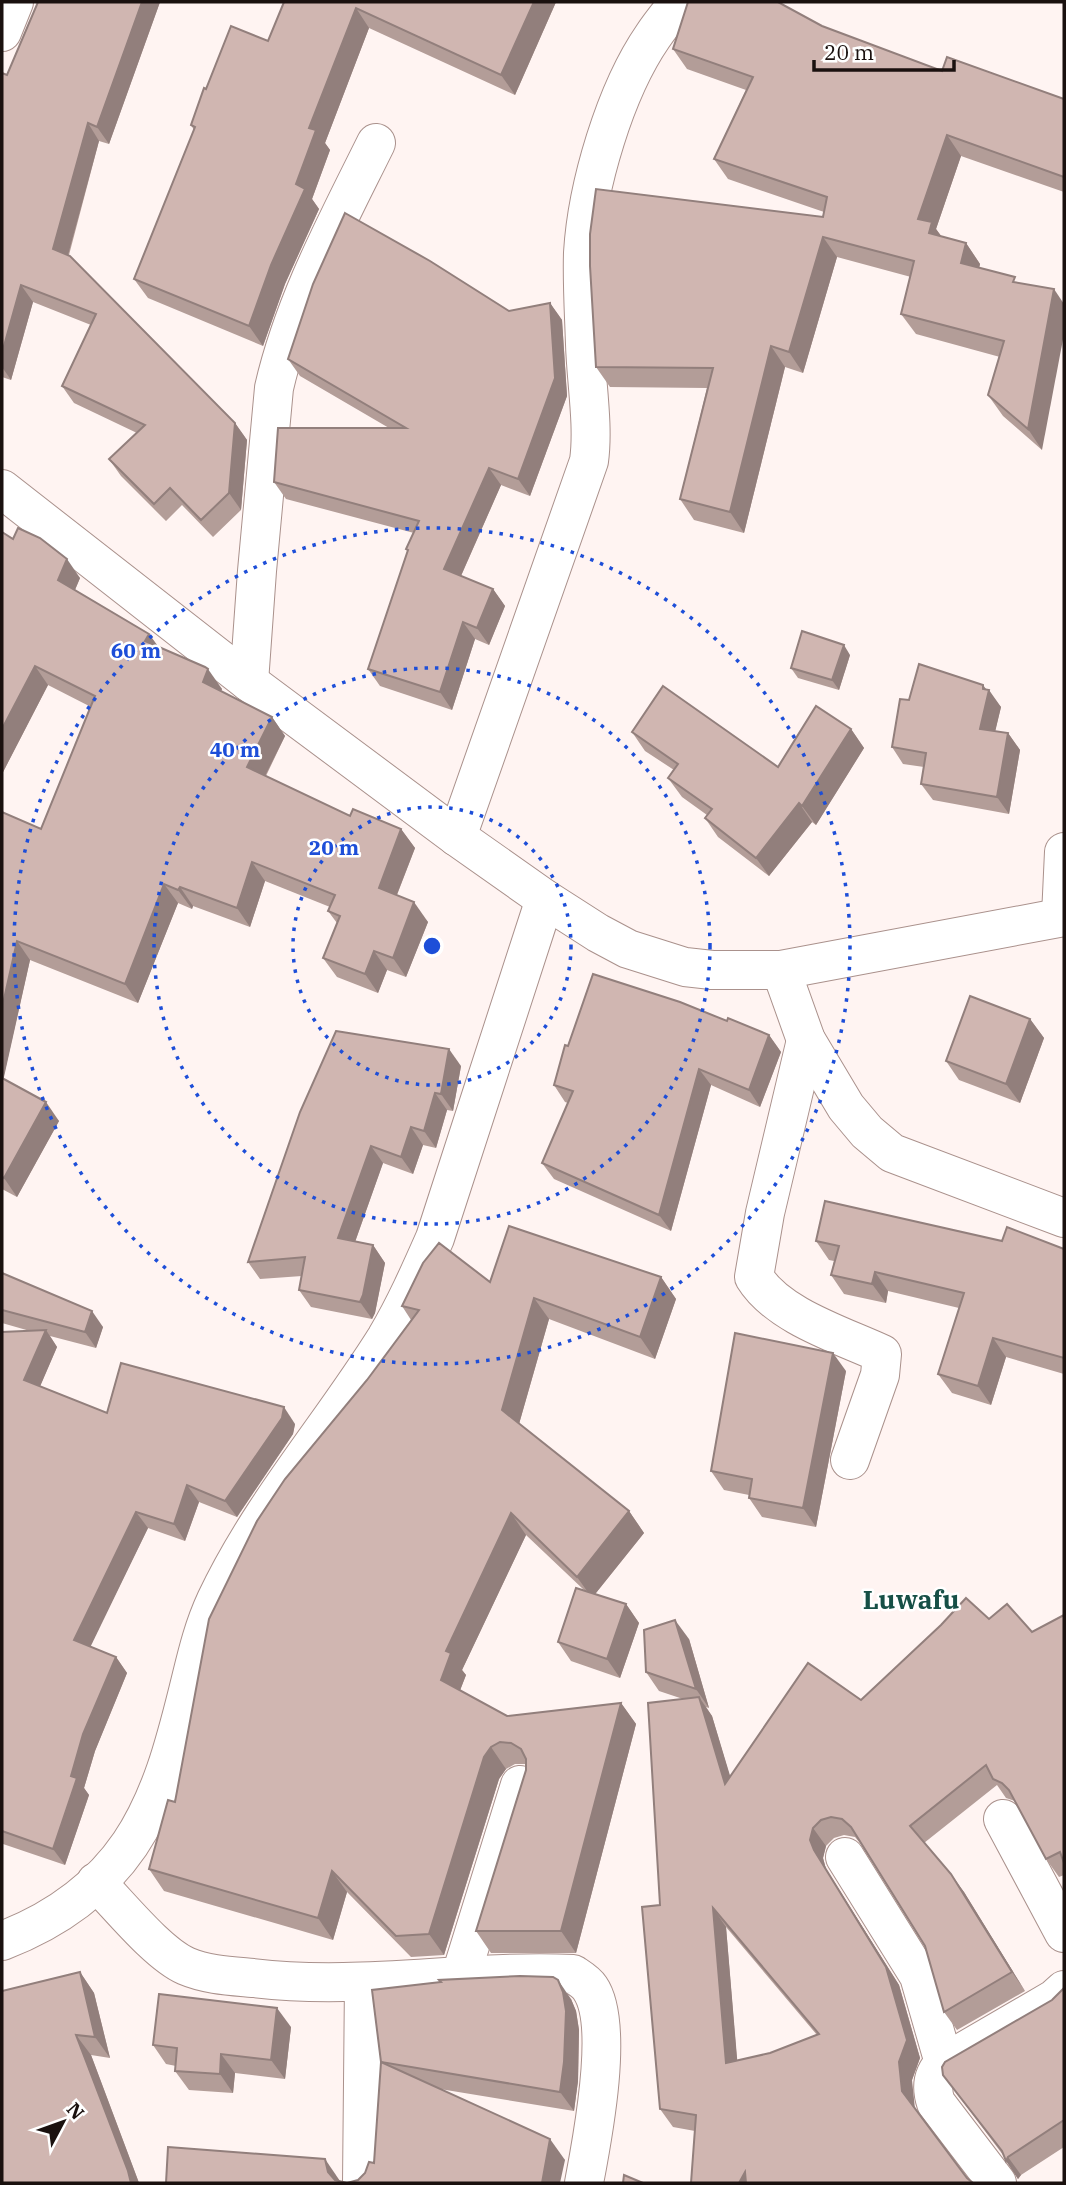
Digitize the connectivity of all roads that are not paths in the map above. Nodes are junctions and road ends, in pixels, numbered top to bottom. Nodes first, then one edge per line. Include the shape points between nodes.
1 (14, 2) edge
2 (679, 2) edge
3 (2, 32) edge
4 (376, 143) dead end
5 (2, 489) edge
6 (250, 682) junction
7 (457, 837) junction
8 (1064, 852) edge
9 (545, 899) junction
10 (1062, 916) edge
11 (781, 970) junction
12 (806, 1040) junction
13 (1064, 1218) edge
14 (850, 1460) dead end
15 (520, 1785) edge
16 (1003, 1819) dead end
17 (845, 1857) dead end
18 (96, 1882) junction
19 (1064, 1933) edge
20 (2, 1941) edge
21 (460, 1978) junction
22 (364, 1982) junction
23 (1064, 1990) edge
24 (944, 2063) junction
25 (362, 2183) edge
26 (584, 2183) edge
27 (997, 2183) edge

1 - 3 street
2 - 7 street via 637,65 602,150 583,251 592,443 589,461
4 - 6 street via 293,320 274,388
5 - 6 street
6 - 7 street
7 - 9 street
8 - 10 street
9 - 11 street via 628,949 662,961 712,970
9 - 18 street via 420,1272 385,1338 250,1535 199,1640 151,1808 115,1865
10 - 11 street
11 - 12 street
12 - 13 street via 846,1107 892,1153
12 - 14 street via 754,1277 782,1308 881,1354 880,1375
15 - 21 street
16 - 19 street
17 - 24 street via 919,1976
18 - 20 street via 66,1910
18 - 22 street via 184,1965 214,1974 279,1981
21 - 22 street
21 - 26 street via 573,1974 589,1986 599,2020 601,2066
22 - 25 street
23 - 24 street
24 - 27 street via 933,2080 936,2103

